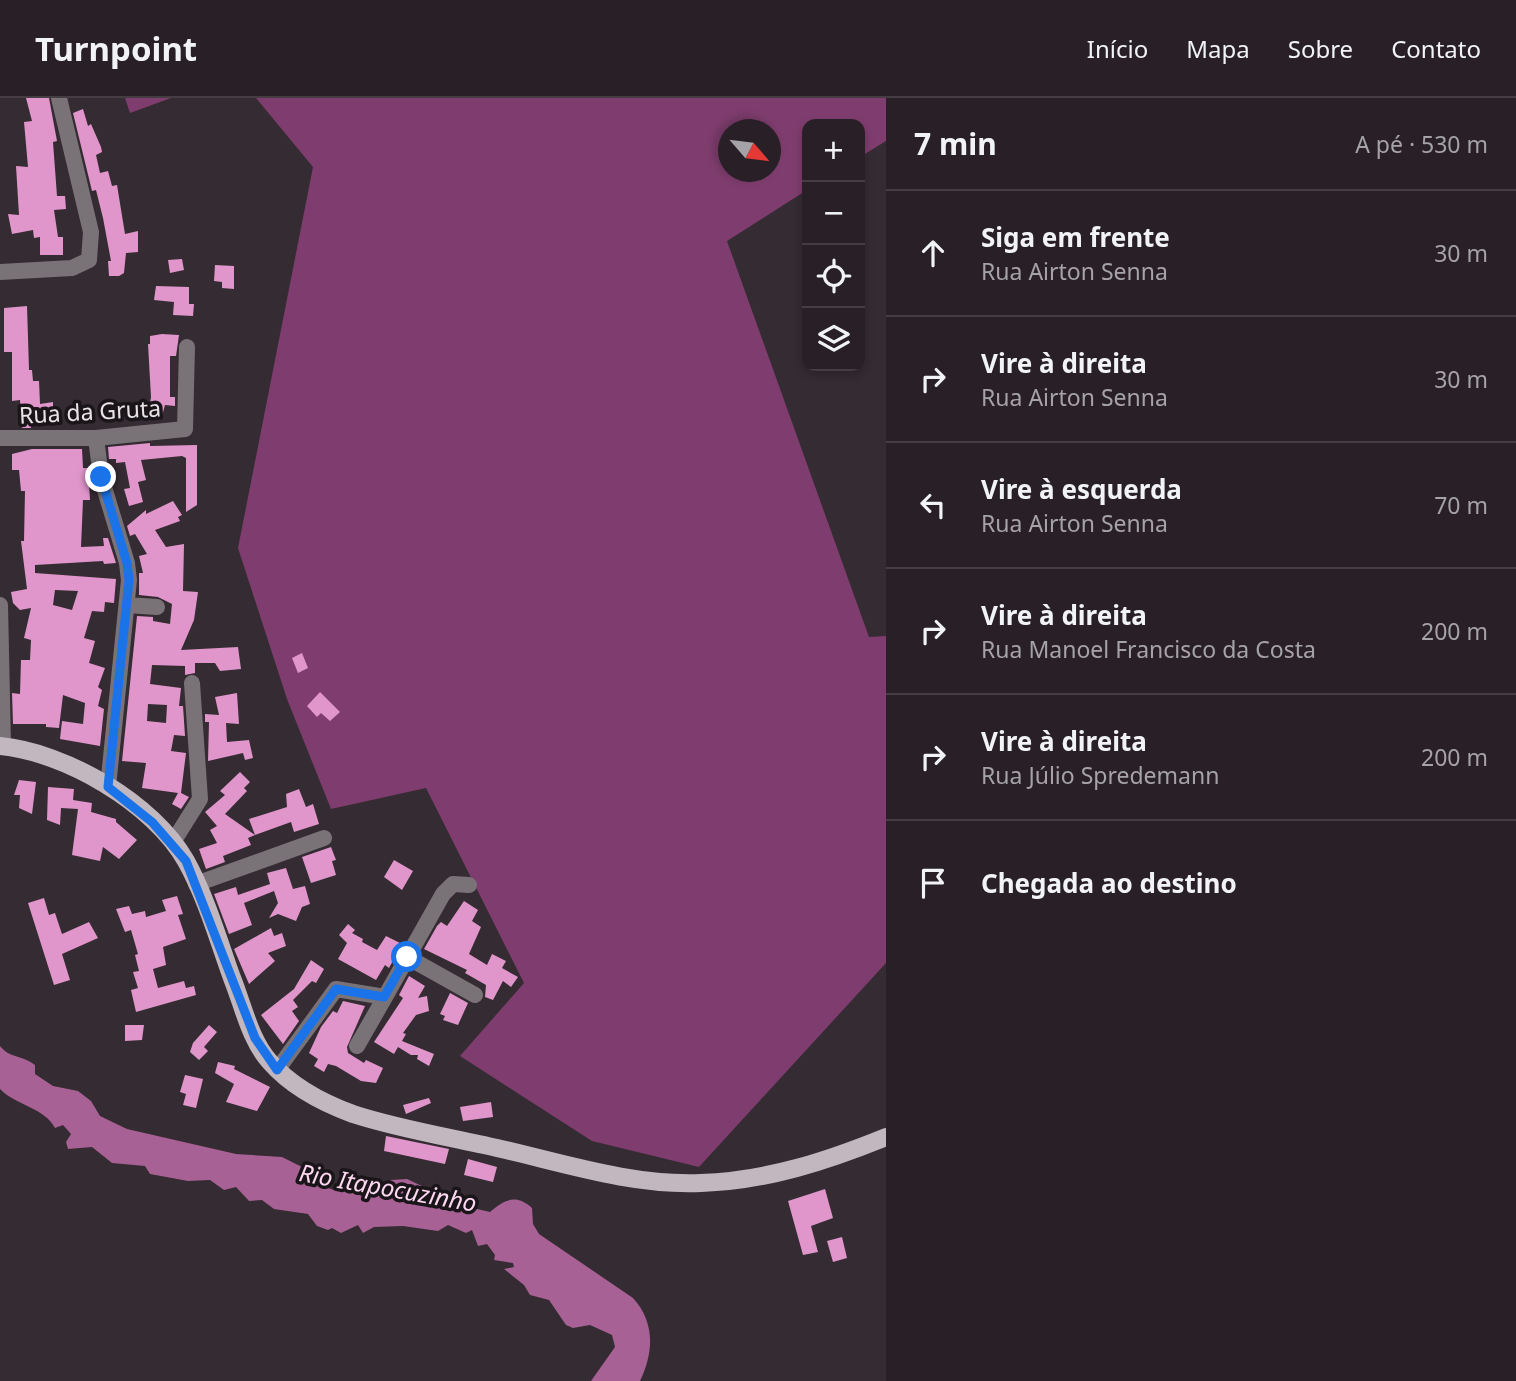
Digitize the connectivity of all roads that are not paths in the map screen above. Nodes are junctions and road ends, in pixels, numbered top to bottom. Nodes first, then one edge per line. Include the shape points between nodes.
1 (59, 98) edge
2 (0, 272) edge
3 (187, 347) dead end
4 (0, 438) edge
5 (96, 438) junction
6 (127, 605) junction
7 (0, 606) edge
8 (157, 607) dead end
9 (192, 683) dead end
10 (1, 746) edge
11 (108, 787) junction
12 (324, 838) dead end
13 (173, 842) junction
14 (196, 884) junction
15 (469, 886) dead end
16 (407, 957) junction
17 (475, 995) dead end
18 (384, 997) junction
19 (357, 1045) dead end
20 (277, 1070) junction
21 (886, 1137) edge

1 - 2 street via 91,232 89,260 72,268
3 - 5 street, Rua da Gruta via 185,429
4 - 5 street, Rua da Gruta
5 - 6 street via 101,477 127,563
6 - 8 street
6 - 11 street
7 - 10 street
9 - 13 street via 200,799
10 - 11 main road via 60,761
11 - 13 main road
12 - 14 street
13 - 14 main road
14 - 20 main road via 255,1038
15 - 16 street via 453,884 443,894
16 - 17 street
16 - 18 street
18 - 19 street
18 - 20 street via 336,989
20 - 21 main road via 317,1098 353,1114 669,1184 721,1182 784,1171

